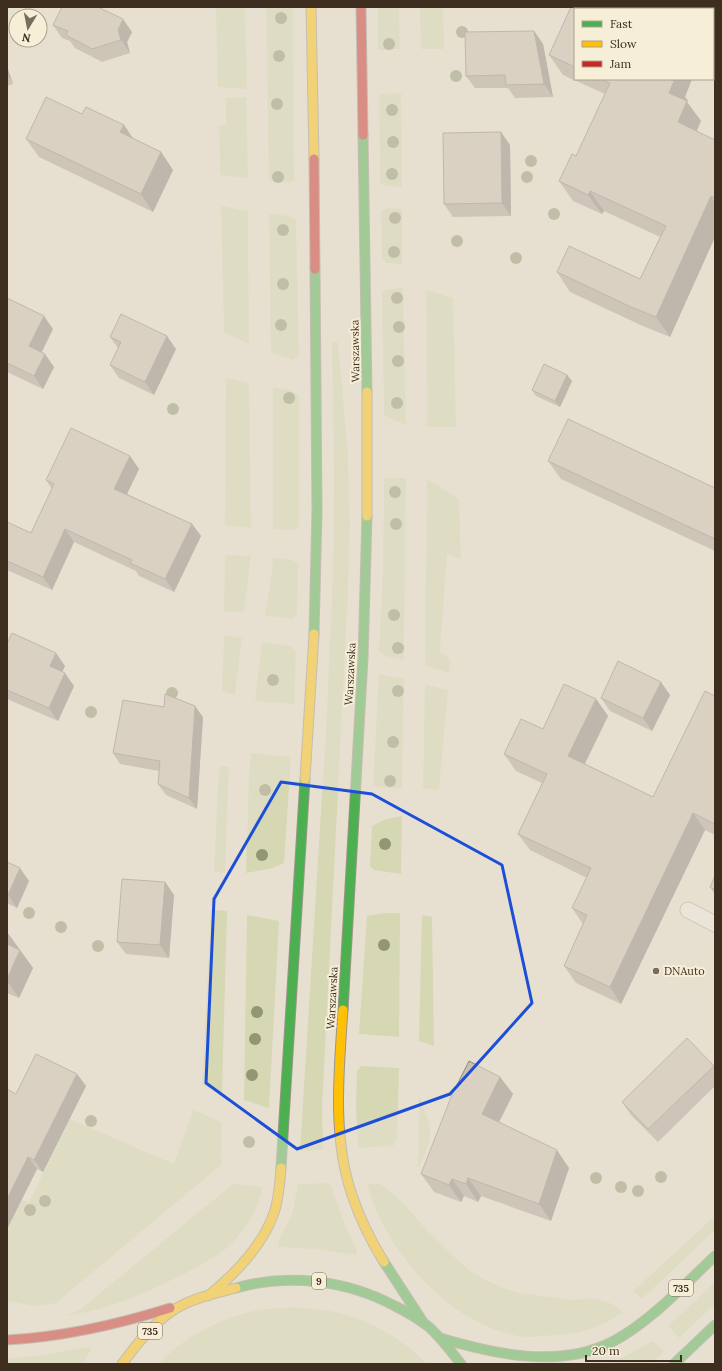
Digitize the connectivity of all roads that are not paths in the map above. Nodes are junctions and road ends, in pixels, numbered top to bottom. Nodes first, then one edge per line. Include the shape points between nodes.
1 (311, 7) edge
2 (361, 7) edge
3 (688, 910) dead end
4 (715, 924) edge
5 (715, 1256) edge
6 (208, 1296) junction
7 (185, 1304) junction
8 (423, 1322) junction
9 (715, 1325) edge
10 (440, 1338) junction
11 (7, 1340) edge
12 (122, 1364) edge
13 (461, 1364) edge
14 (674, 1364) edge

1 - 6 main road via 317,511 313,650 283,1149 277,1201 270,1222 244,1261
2 - 8 main road, Warszawska via 368,453 365,612 345,962 339,1127 350,1192 357,1211 379,1253
3 - 4 lane
5 - 10 main road, 735 via 646,1319 608,1344 586,1351 565,1355 516,1356 480,1350
6 - 7 main road, 9
6 - 8 main road, 9 via 244,1285 278,1280 327,1282 373,1295
7 - 11 main road, 9 via 108,1326 36,1339
7 - 12 main road, 735 via 158,1323
8 - 10 main road, 9
9 - 14 main road
10 - 13 main road, 9

